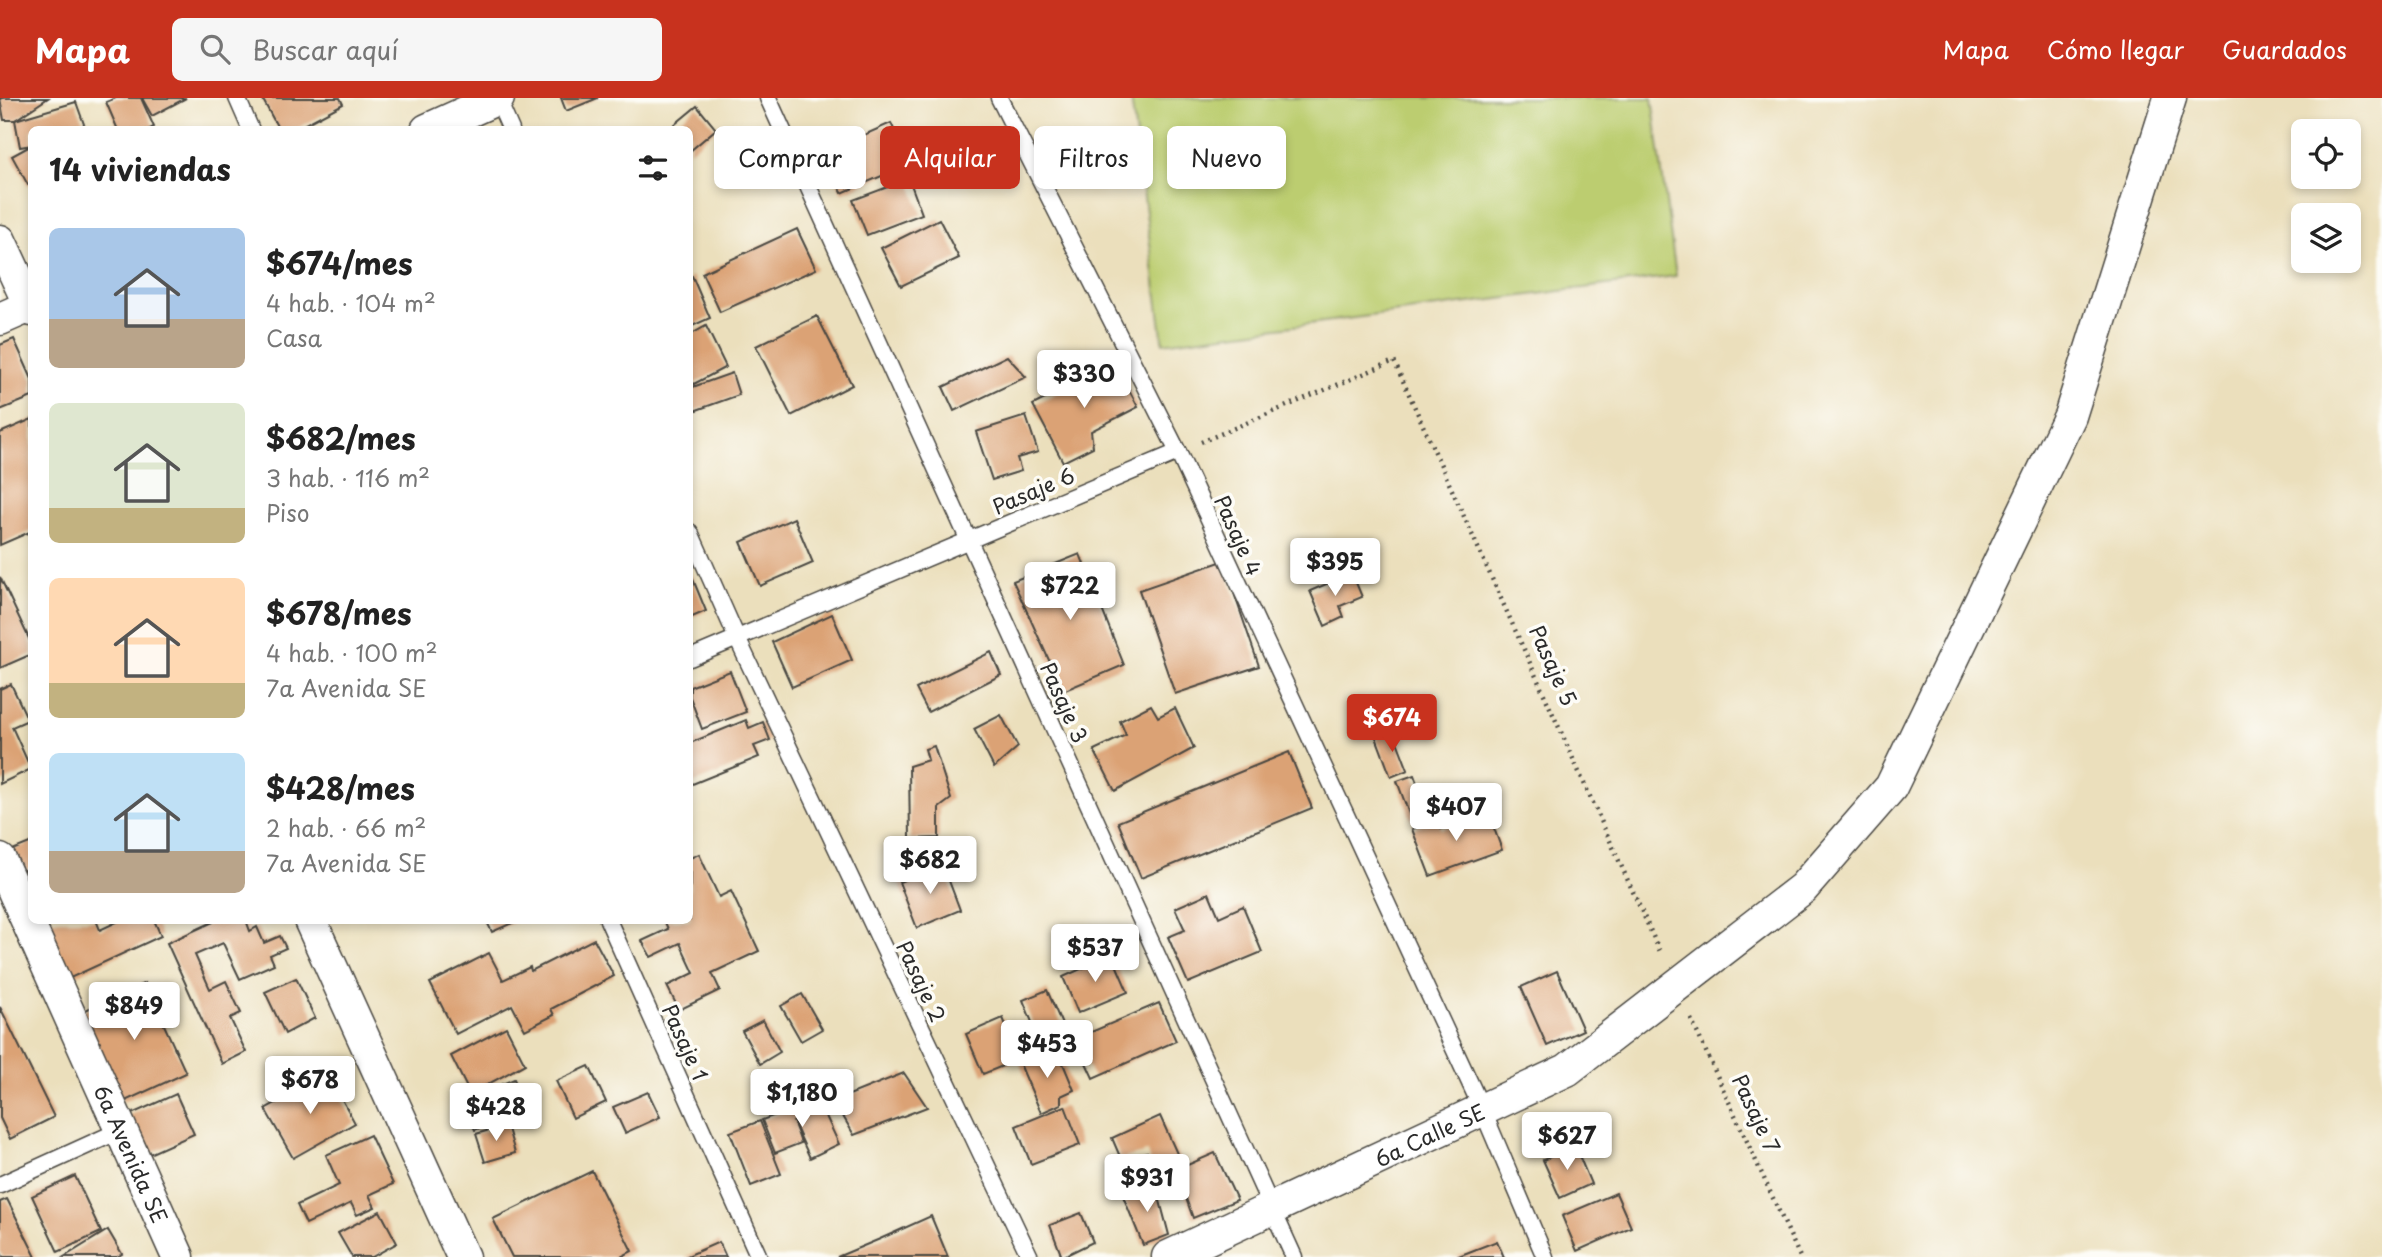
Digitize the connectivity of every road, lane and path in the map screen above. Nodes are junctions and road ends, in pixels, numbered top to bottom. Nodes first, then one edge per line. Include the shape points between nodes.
1 (237, 98) edge
2 (497, 98) edge
3 (768, 98) edge
4 (999, 98) edge
5 (2170, 98) edge
6 (249, 126) edge
7 (436, 126) edge
8 (508, 126) edge
9 (0, 241) edge
10 (28, 301) edge
11 (28, 308) edge
12 (0, 319) edge
13 (1178, 452) junction
14 (693, 539) edge
15 (969, 540) junction
16 (737, 638) junction
17 (693, 658) edge
18 (0, 860) edge
19 (9, 902) edge
20 (312, 924) edge
21 (610, 924) edge
22 (1675, 986) junction
23 (1482, 1110) junction
24 (121, 1130) junction
25 (0, 1185) edge
26 (1272, 1208) junction
27 (178, 1257) edge
28 (463, 1257) edge
29 (760, 1257) edge
30 (1030, 1257) edge
31 (1168, 1257) edge
32 (1294, 1257) edge
33 (1545, 1257) edge
34 (1800, 1257) edge

1 - 6 lane
2 - 7 street
2 - 8 lane
3 - 15 lane, Pasaje 3
4 - 13 lane, Pasaje 4
5 - 22 street, 6a Calle SE via 2070,416 1891,787 1803,888
9 - 10 street
11 - 12 street
13 - 15 lane, Pasaje 6
13 - 22 path, Pasaje 5 via 1394,361
13 - 23 lane, Pasaje 4
14 - 16 lane, Pasaje 2
15 - 16 lane, Pasaje 6
15 - 26 lane, Pasaje 3
16 - 17 lane, Pasaje 6
16 - 30 lane, Pasaje 2
18 - 19 street, 6a Avenida SE
19 - 24 street, 6a Avenida SE
20 - 28 street
21 - 29 lane, Pasaje 1
22 - 23 street, 6a Calle SE via 1567,1070
22 - 34 path, Pasaje 7
23 - 26 street, 6a Calle SE
23 - 33 lane
24 - 25 lane
24 - 27 street, 6a Avenida SE
26 - 31 street, 6a Calle SE
26 - 32 lane

